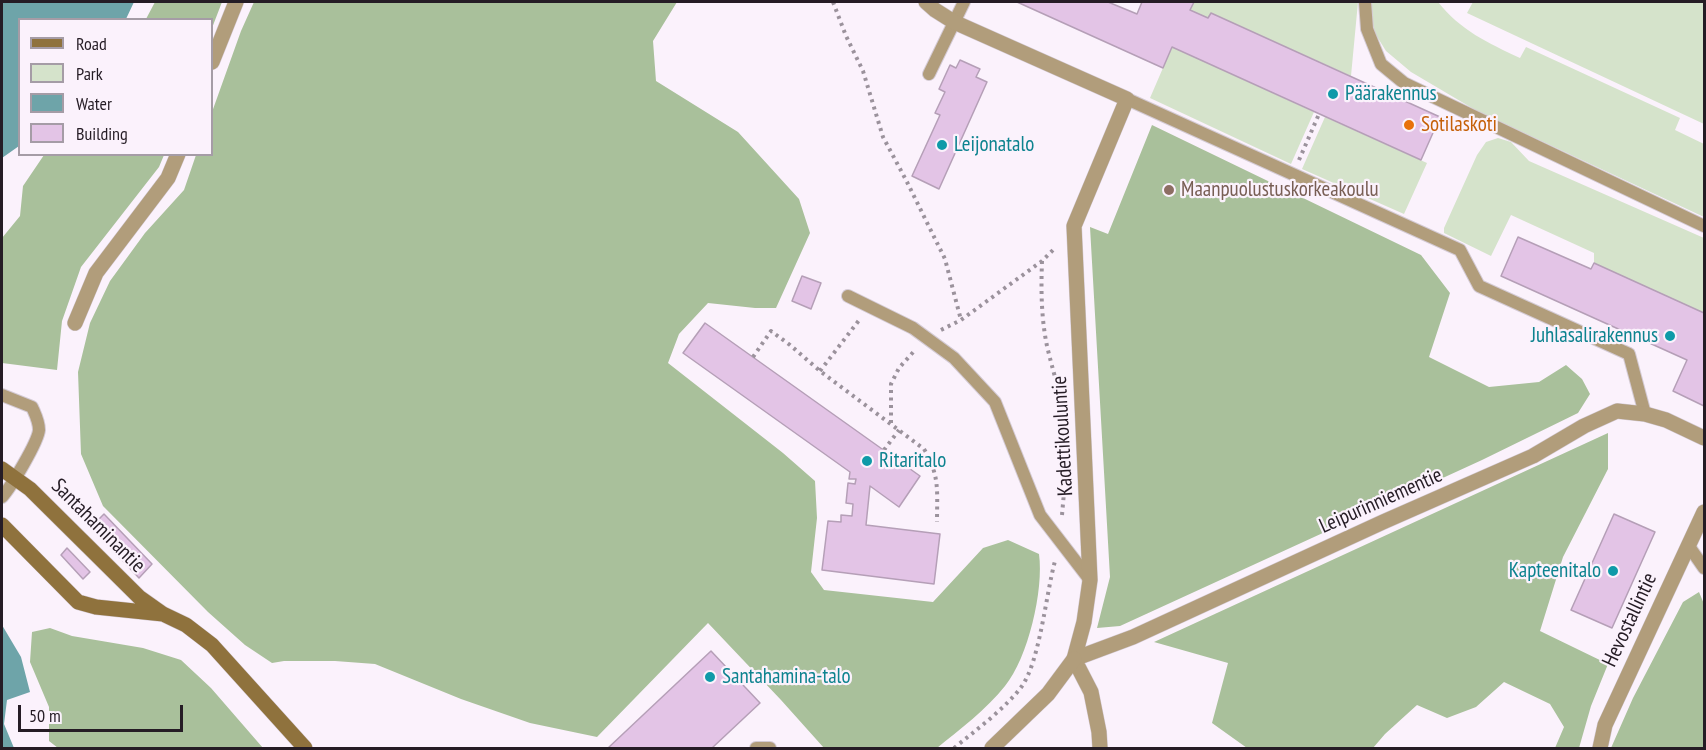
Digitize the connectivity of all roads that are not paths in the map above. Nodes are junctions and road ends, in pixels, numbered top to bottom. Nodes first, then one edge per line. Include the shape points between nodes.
1 (237, 2) edge
2 (926, 2) edge
3 (964, 2) edge
4 (1365, 2) edge
5 (954, 22) junction
6 (213, 60) edge
7 (929, 74) dead end
8 (1127, 99) junction
9 (177, 156) edge
10 (1704, 226) edge
11 (848, 296) dead end
12 (75, 323) dead end
13 (2, 395) edge
14 (1645, 414) junction
15 (1704, 438) edge
16 (2, 469) edge
17 (16, 477) junction
18 (2, 497) edge
19 (1704, 512) edge
20 (2, 525) edge
21 (1688, 545) junction
22 (1704, 568) edge
23 (1090, 580) junction
24 (163, 614) junction
25 (1074, 659) junction
26 (304, 748) edge
27 (756, 748) edge
28 (770, 748) edge
29 (992, 748) edge
30 (1100, 748) edge
31 (1600, 748) edge

1 - 6 street
2 - 5 street
3 - 5 lane
4 - 10 lane via 1367,29 1381,64 1404,83
5 - 7 lane
5 - 8 street
8 - 14 lane via 1460,250 1479,286 1629,354
8 - 23 street, Kadettikouluntie via 1074,226
9 - 12 street via 168,178 96,273
11 - 23 lane via 927,338 954,358 995,402 1040,515
13 - 17 lane via 32,407 37,418 39,431
14 - 15 street, Leipurinniementie
14 - 25 street, Leipurinniementie via 1617,411 1533,456 1132,637
16 - 17 main road, Santahaminantie
17 - 18 lane
17 - 24 main road, Santahaminantie via 122,582
19 - 21 street, Hevostallintie
20 - 24 main road, Santahaminantie via 78,602
21 - 22 lane
21 - 31 street, Hevostallintie via 1605,725
23 - 25 street, Kadettikouluntie
24 - 26 main road, Santahaminantie via 186,625 212,645
25 - 29 street, Kadettikouluntie via 1048,694
25 - 30 street via 1091,692
27 - 28 lane

